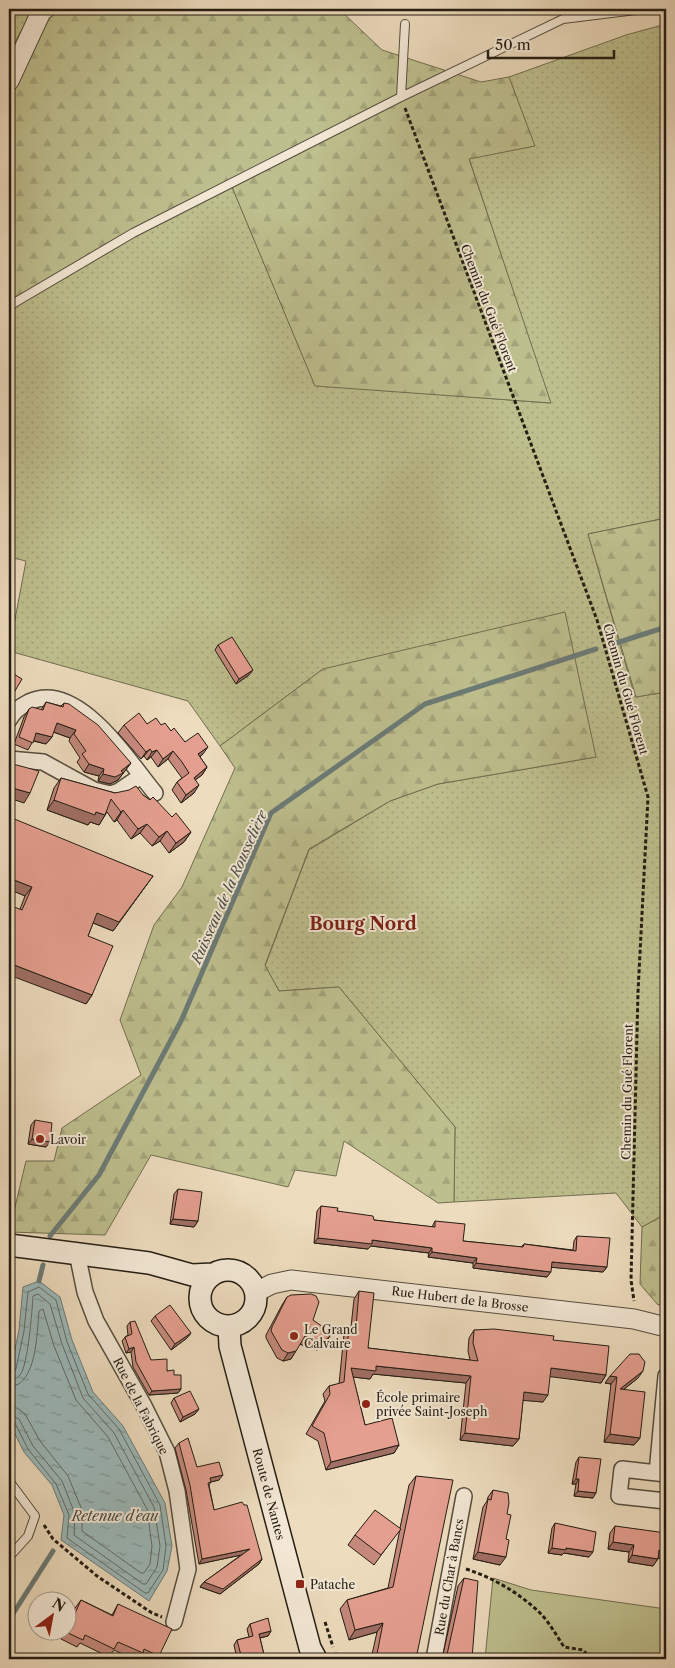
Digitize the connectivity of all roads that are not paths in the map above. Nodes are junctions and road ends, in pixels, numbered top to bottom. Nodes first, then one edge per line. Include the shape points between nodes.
1 (43, 9) edge
2 (644, 9) edge
3 (579, 13) edge
4 (405, 24) dead end
5 (9, 81) edge
6 (401, 97) junction
7 (9, 306) edge
8 (9, 720) edge
9 (9, 759) edge
10 (141, 776) junction
11 (155, 793) dead end
12 (9, 1245) edge
13 (68, 1253) junction
14 (173, 1270) junction
15 (213, 1274) junction
16 (256, 1292) junction
17 (200, 1298) junction
18 (229, 1326) junction
19 (666, 1327) edge
20 (666, 1376) edge
21 (662, 1474) edge
22 (9, 1481) edge
23 (464, 1496) dead end
24 (666, 1502) edge
25 (9, 1557) edge
26 (174, 1622) road end
27 (316, 1659) edge
28 (434, 1659) edge

1 - 5 street
2 - 3 lane
3 - 6 lane
4 - 6 lane
6 - 7 lane via 133,233
8 - 10 street via 22,706 48,697 76,706 98,725
9 - 10 street via 43,762 94,790 110,794
10 - 11 street
12 - 13 main road
13 - 14 main road via 149,1263
13 - 26 street, Rue de la Fabrique via 96,1321 167,1452 177,1491 188,1569
14 - 15 main road via 192,1275
14 - 17 main road
15 - 16 main road via 223,1270 244,1275
15 - 17 main road via 202,1288
16 - 18 main road via 253,1311 247,1319
16 - 19 street, Rue Hubert de la Brosse via 288,1280 634,1320
17 - 18 main road via 205,1315 220,1325
18 - 27 main road, Route de Nantes via 230,1346 310,1648
20 - 21 street
21 - 24 street via 622,1469 619,1496
22 - 25 lane via 35,1516 28,1536
23 - 28 street, Rue du Char à Bancs

